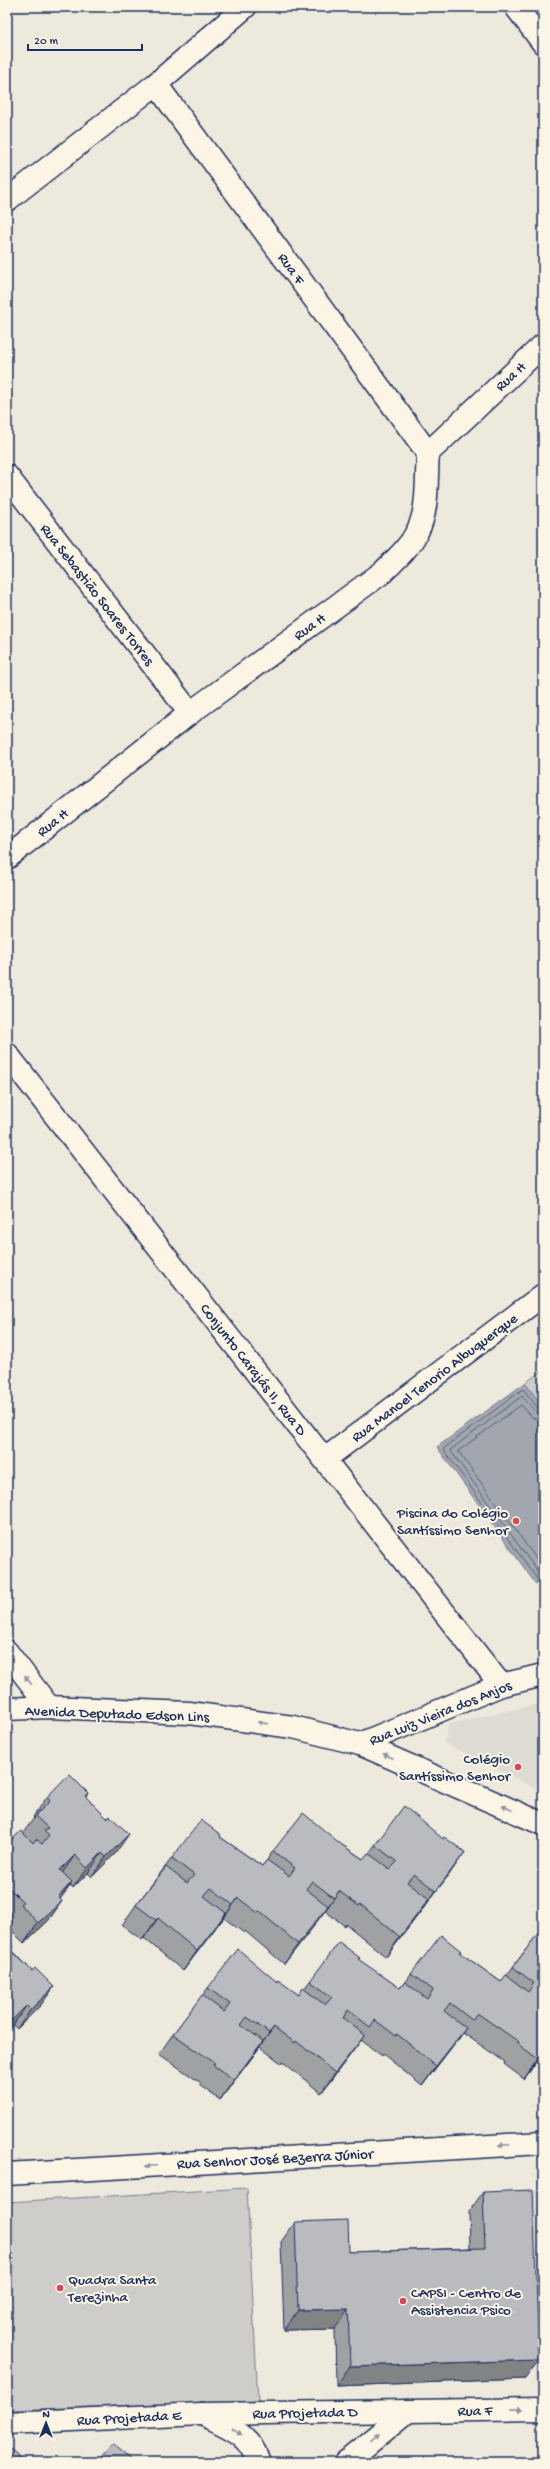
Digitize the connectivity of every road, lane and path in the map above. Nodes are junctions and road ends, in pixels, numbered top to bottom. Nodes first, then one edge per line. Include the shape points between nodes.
1 (516, 7) edge
2 (238, 14) edge
3 (543, 43) edge
4 (156, 84) junction
5 (7, 200) edge
6 (543, 346) edge
7 (428, 453) junction
8 (7, 476) edge
9 (190, 712) junction
10 (7, 858) edge
11 (7, 1054) edge
12 (543, 1295) edge
13 (324, 1459) junction
14 (7, 1652) edge
15 (543, 1675) edge
16 (500, 1684) junction
17 (49, 1707) junction
18 (7, 1709) edge
19 (360, 1744) junction
20 (543, 1824) edge
21 (543, 2143) edge
22 (7, 2174) edge
23 (543, 2409) edge
24 (408, 2411) junction
25 (202, 2414) junction
26 (7, 2423) edge
27 (259, 2462) edge
28 (346, 2462) edge

1 - 3 street
2 - 4 street
4 - 5 street
4 - 7 street, Rua F
6 - 7 street, Rua H
7 - 9 street, Rua H via 424,507 417,532 405,549 383,572
8 - 9 street, Rua Sebastião Soares Torres
9 - 10 street, Rua H
11 - 13 street, Conjunto Carajás II, Rua D
12 - 13 street, Rua Manoel Tenorio Albuquerque
13 - 16 street, Conjunto Carajás II, Rua D
17 -> 14 street
15 - 16 street, Rua Luiz Vieira dos Anjos
16 - 19 street, Rua Luiz Vieira dos Anjos
17 - 18 street, Avenida Deputado Edson Lins
19 -> 17 street, Avenida Deputado Edson Lins via 293,1728 189,1713
20 -> 19 street, Avenida Deputado Edson Lins
21 -> 22 street, Rua Senhor José Bezerra Júnior
24 -> 23 street, Rua F
24 - 25 street, Rua Projetada D
28 -> 24 street
25 - 26 street, Rua Projetada E
25 -> 27 street via 242,2435 254,2446

